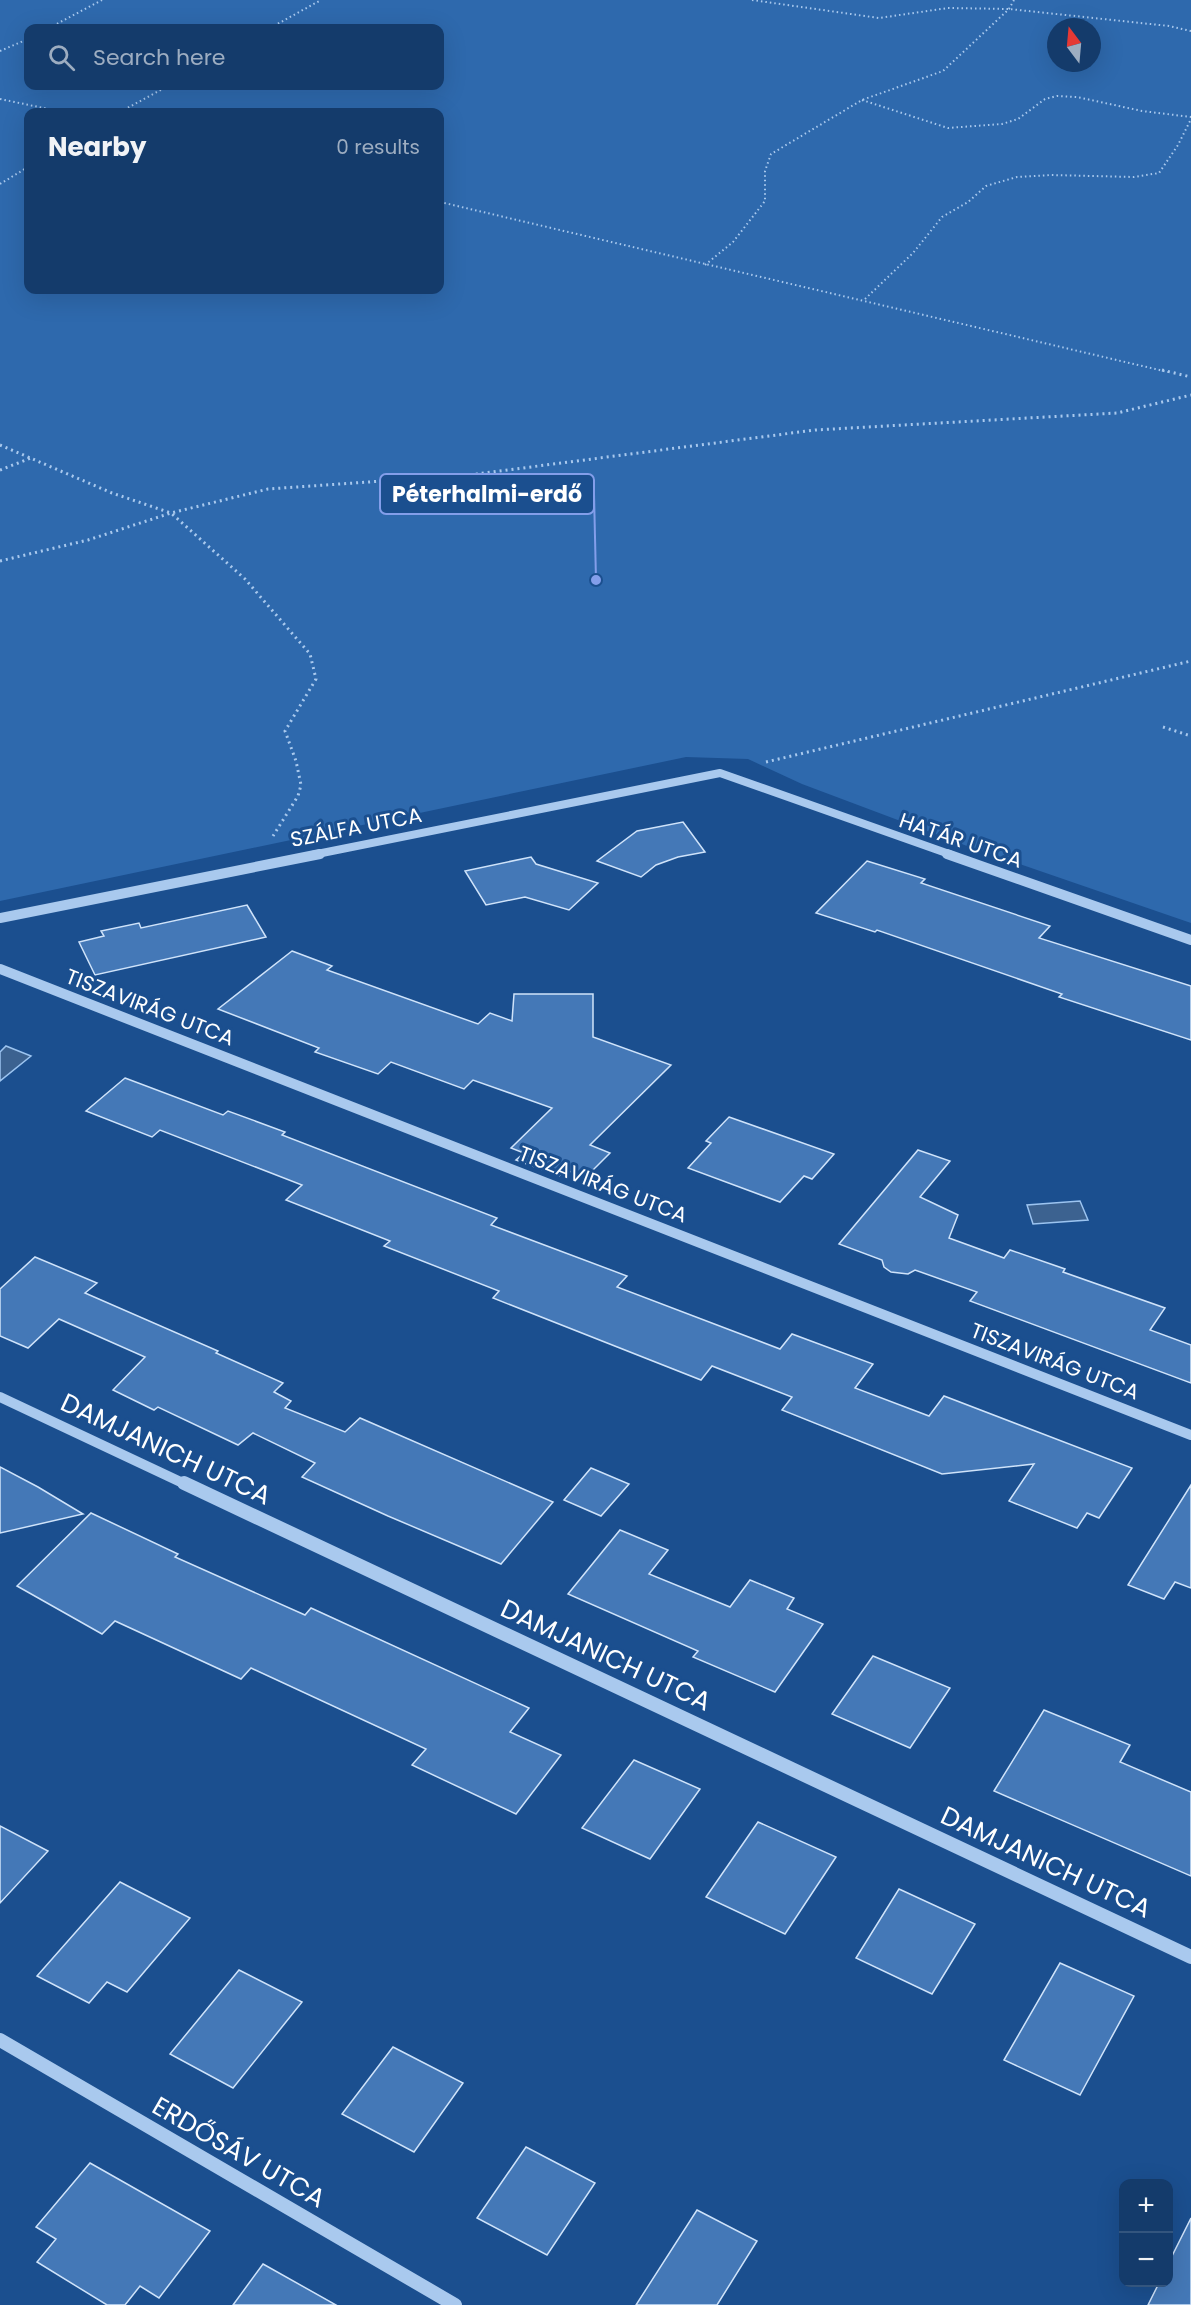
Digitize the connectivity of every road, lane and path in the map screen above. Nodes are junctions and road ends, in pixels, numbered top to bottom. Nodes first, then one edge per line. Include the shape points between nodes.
1 (102, 0) edge
2 (321, 0) edge
3 (752, 0) edge
4 (1014, 0) edge
5 (1009, 9) junction
6 (57, 24) edge
7 (277, 24) edge
8 (1191, 31) edge
9 (24, 41) edge
10 (0, 51) edge
11 (161, 90) edge
12 (0, 99) edge
13 (862, 100) junction
14 (44, 108) edge
15 (127, 108) edge
16 (1191, 118) edge
17 (24, 169) edge
18 (0, 184) edge
19 (444, 203) edge
20 (705, 266) junction
21 (865, 300) junction
22 (1191, 377) edge
23 (1191, 395) edge
24 (0, 445) edge
25 (32, 458) junction
26 (0, 470) edge
27 (171, 513) junction
28 (0, 561) edge
29 (1191, 661) edge
30 (1163, 727) dead end
31 (1191, 736) edge
32 (720, 773) junction
33 (269, 863) junction
34 (0, 918) edge
35 (1191, 940) edge
36 (0, 969) edge
37 (0, 1397) edge
38 (1191, 1435) edge
39 (1191, 1957) edge
40 (0, 2040) edge
41 (455, 2305) edge

1 - 6 path
2 - 7 path
3 - 5 path via 879,18 948,8
4 - 5 path
5 - 8 path
5 - 13 path via 943,70
9 - 10 path
11 - 15 path
12 - 14 path
13 - 16 path via 948,128 1002,124 1057,96
13 - 20 path via 771,154 765,171 765,201 733,242
16 - 21 path via 1159,173 1134,177 1028,177 986,186 942,217 914,253
17 - 18 path
19 - 20 path
20 - 21 path
21 - 22 path
23 - 27 path via 1117,413 815,430 469,475 268,489
24 - 25 path
25 - 26 path
25 - 27 path via 112,493
27 - 28 path via 88,540
27 - 33 path via 245,579 310,654 316,679 285,731 299,775 300,792 275,831
29 - 32 path
30 - 31 path
32 - 33 street, SZÁLFA UTCA
32 - 35 street, HATÁR UTCA
33 - 34 street, SZÁLFA UTCA
36 - 38 street, TISZAVIRÁG UTCA
37 - 39 street, DAMJANICH UTCA
40 - 41 street, ERDŐSÁV UTCA

